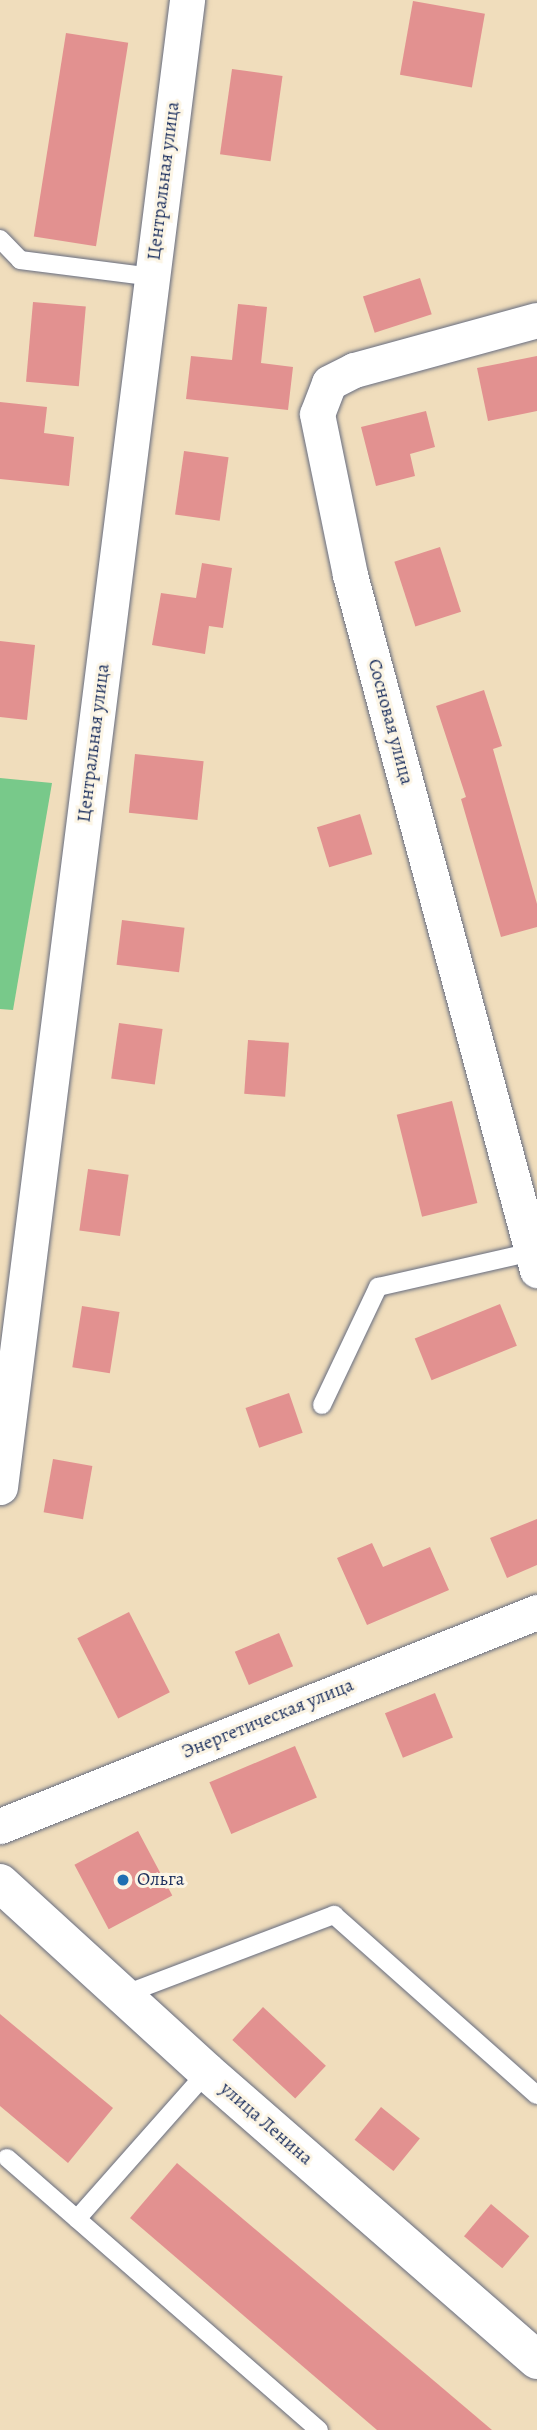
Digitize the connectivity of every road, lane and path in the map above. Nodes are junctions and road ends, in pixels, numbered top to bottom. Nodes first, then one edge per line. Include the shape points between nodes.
1 (187, 0) edge
2 (0, 239) edge
3 (152, 277) junction
4 (537, 320) edge
5 (535, 1261) edge
6 (322, 1405) dead end
7 (0, 1486) edge
8 (537, 1612) edge
9 (0, 1826) edge
10 (0, 1883) edge
11 (123, 1995) junction
12 (207, 2072) junction
13 (537, 2095) edge
14 (6, 2158) dead end
15 (76, 2219) junction
16 (537, 2360) edge
17 (319, 2430) edge

1 - 3 street, Центральная улица
2 - 3 lane via 20,260
3 - 7 street, Центральная улица
4 - 5 street, Сосновая улица via 355,370 329,383 317,414 350,575
5 - 6 lane via 378,1287
8 - 9 street, Энергетическая улица
10 - 11 street, улица Ленина
11 - 12 street, улица Ленина
11 - 13 lane via 334,1915
12 - 15 lane
12 - 16 street, улица Ленина
14 - 15 lane
15 - 17 lane

